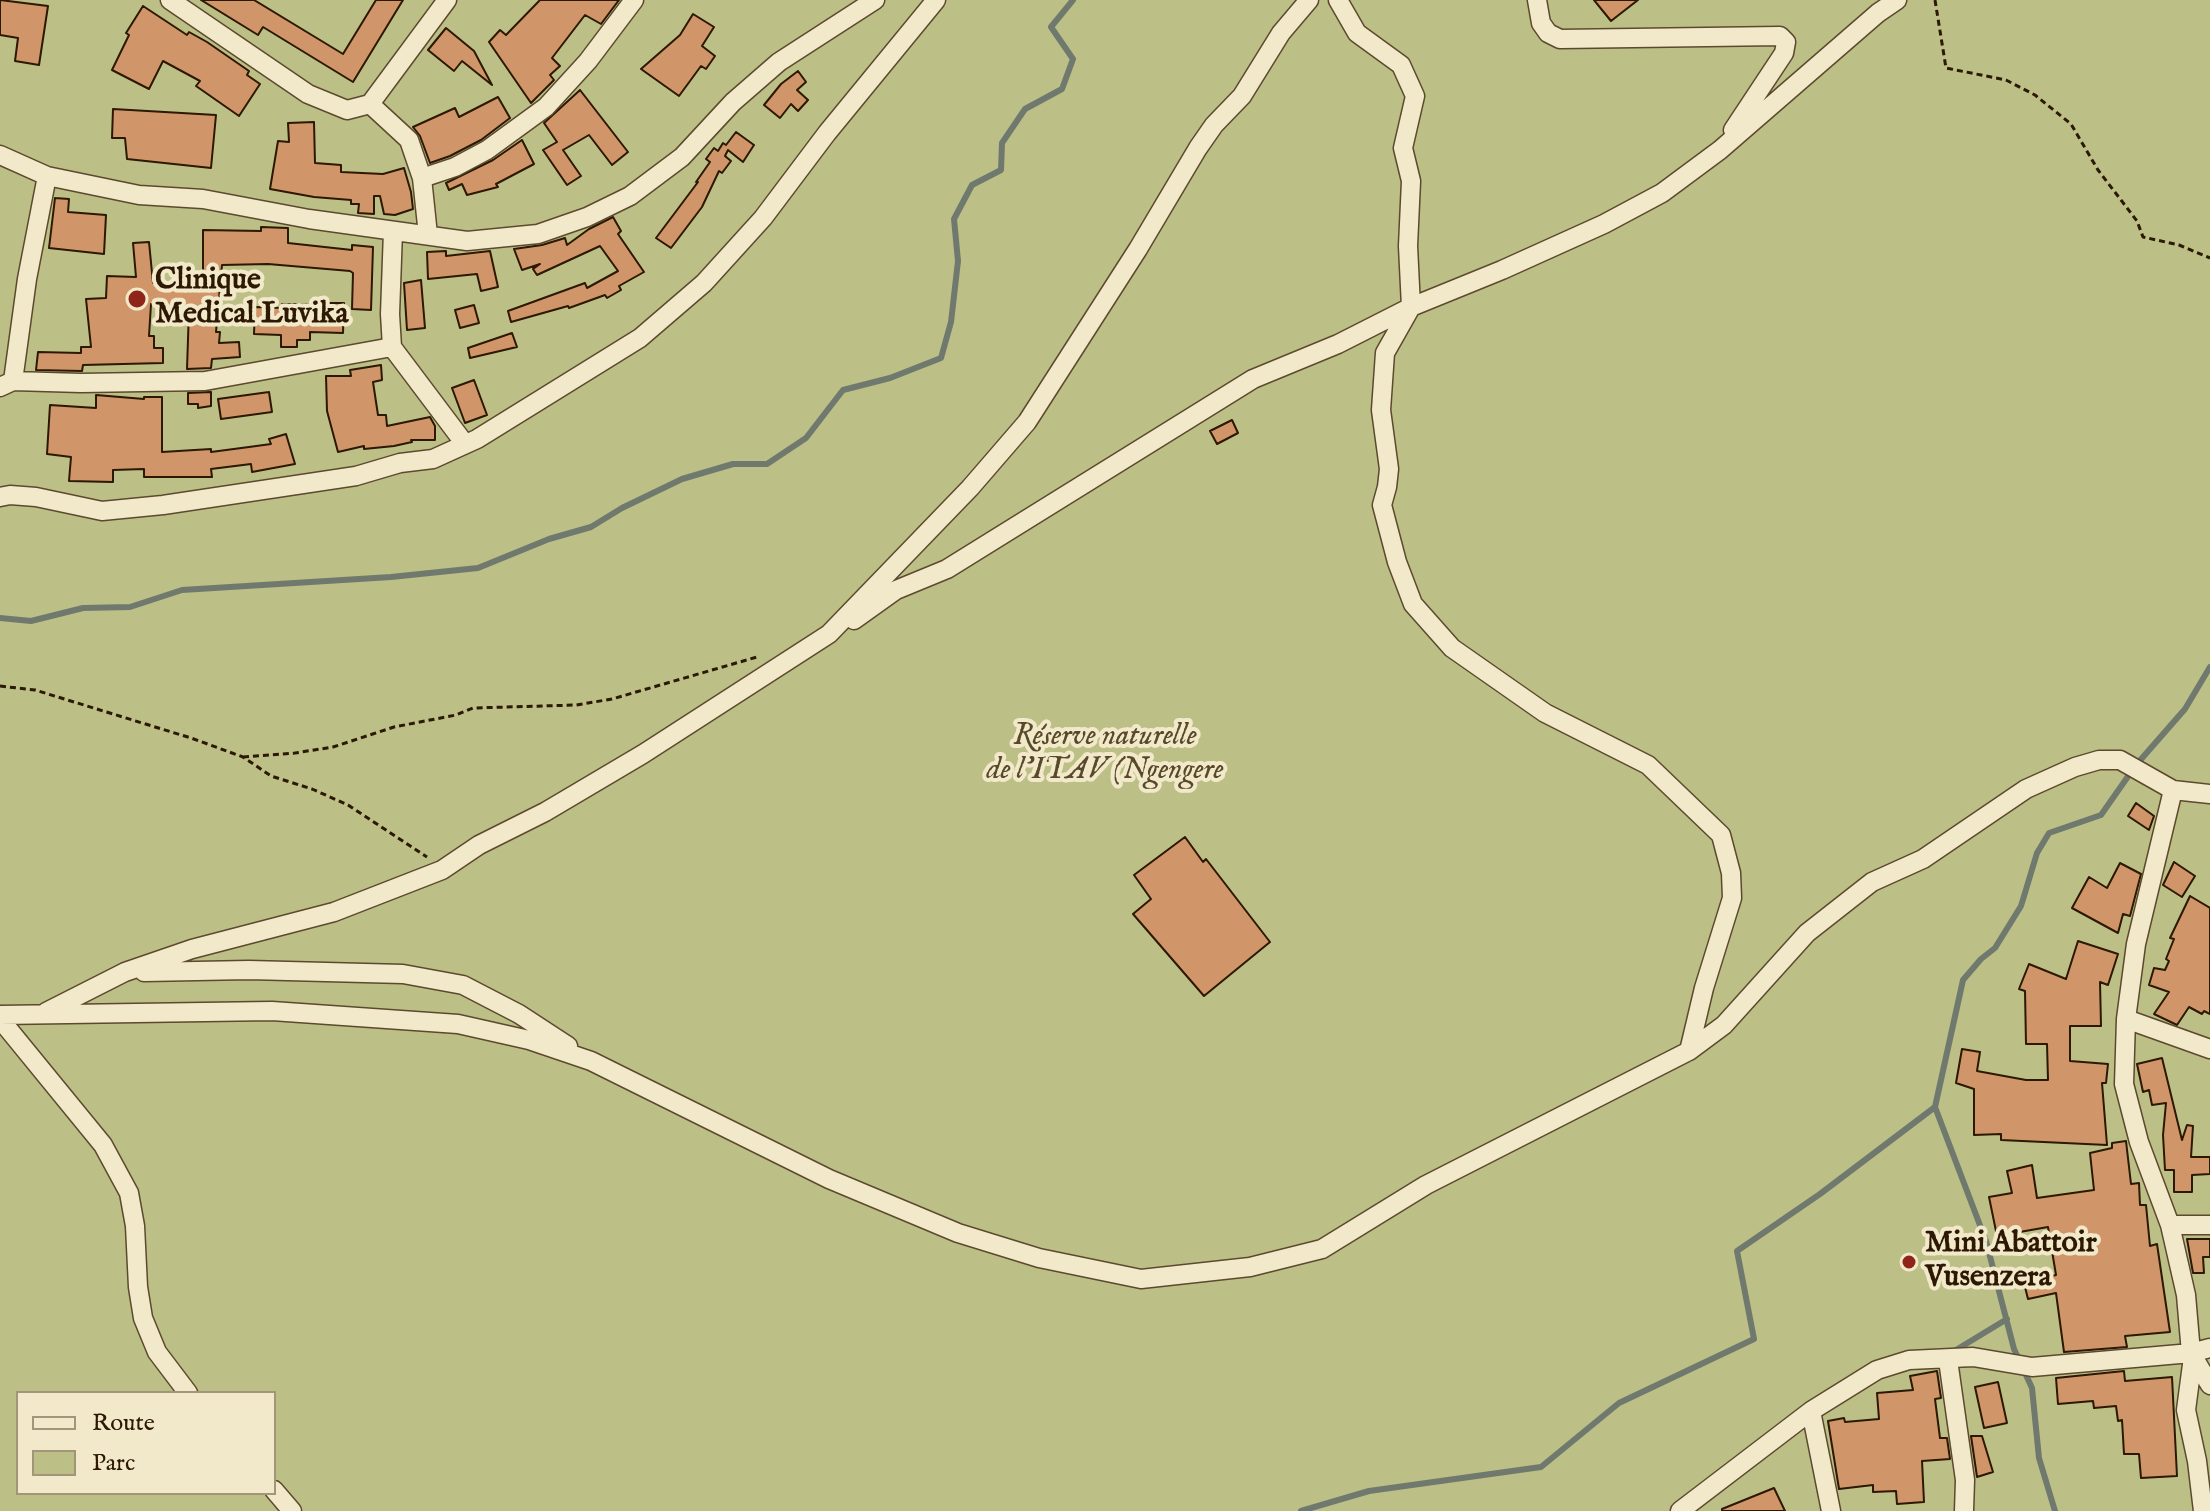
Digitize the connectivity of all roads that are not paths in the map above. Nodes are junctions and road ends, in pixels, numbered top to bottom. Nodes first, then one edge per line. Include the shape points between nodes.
1 (170, 0) edge
2 (447, 0) edge
3 (634, 0) edge
4 (875, 0) edge
5 (936, 0) edge
6 (1309, 0) edge
7 (1338, 0) edge
8 (1537, 0) edge
9 (1897, 0) edge
10 (370, 104) junction
11 (1720, 150) junction
12 (0, 155) edge
13 (47, 176) junction
14 (422, 178) junction
15 (393, 231) junction
16 (428, 235) junction
17 (1411, 307) junction
18 (392, 347) junction
19 (7, 384) edge
20 (465, 444) junction
21 (0, 497) edge
22 (829, 634) junction
23 (2173, 790) junction
24 (2210, 794) edge
25 (125, 972) junction
26 (39, 1015) junction
27 (0, 1017) edge
28 (2126, 1019) junction
29 (2210, 1049) edge
30 (1689, 1051) junction
31 (591, 1061) junction
32 (2170, 1225) junction
33 (2210, 1225) edge
34 (2210, 1348) edge
35 (2192, 1355) junction
36 (1948, 1360) junction
37 (2210, 1385) edge
38 (186, 1391) edge
39 (1811, 1411) junction
40 (276, 1492) edge
41 (292, 1511) edge
42 (1680, 1511) edge
43 (1831, 1511) edge
44 (1964, 1511) edge
45 (2203, 1511) edge

1 - 10 street via 308,94 347,110
2 - 10 street
3 - 14 street via 546,107 487,150
4 - 16 street via 779,62 682,157 630,196 538,234 467,241
5 - 20 street via 763,218 704,283 640,338
6 - 22 street via 1198,148 1027,422
7 - 17 street via 1357,33 1401,65 1415,96 1403,148 1411,181
8 - 11 street via 1541,23 1560,39 1780,36 1786,42 1784,53
9 - 11 street
10 - 14 street via 409,140
11 - 17 street via 1662,193 1604,224
12 - 13 street
13 - 15 street via 139,195 203,199
13 - 19 street
14 - 16 street
15 - 16 street
15 - 18 street
17 - 22 street via 1253,379 947,569 896,590
17 - 30 street via 1385,353 1381,410 1389,469 1382,505 1413,604 1452,648 1491,677 1545,713 1648,765 1721,835 1732,898
18 - 19 street via 205,381
18 - 20 street
20 - 21 street via 433,459 356,476 163,505 102,511 36,497
22 - 25 street via 643,754 442,870 334,912
23 - 24 street
23 - 28 street via 2136,944
23 - 30 street via 2120,760 2075,767 2026,789 1923,859 1872,882 1807,933 1724,1025
25 - 26 street
25 - 31 street via 403,974 463,985
26 - 27 street
26 - 31 street via 272,1011 458,1024
27 - 38 street via 103,1145 129,1193 143,1318 157,1352
28 - 29 street
28 - 32 street via 2124,1084
30 - 31 street via 1426,1185 1322,1249 1250,1267 1141,1279 1039,1258 958,1233 829,1179
32 - 33 street
32 - 35 street via 2186,1295
34 - 35 street
35 - 36 street via 2032,1367 1973,1357
35 - 37 street
35 - 45 street via 2186,1410
36 - 39 street via 1909,1360 1877,1370
36 - 44 street via 1965,1480
39 - 42 street
39 - 43 street
40 - 41 street

